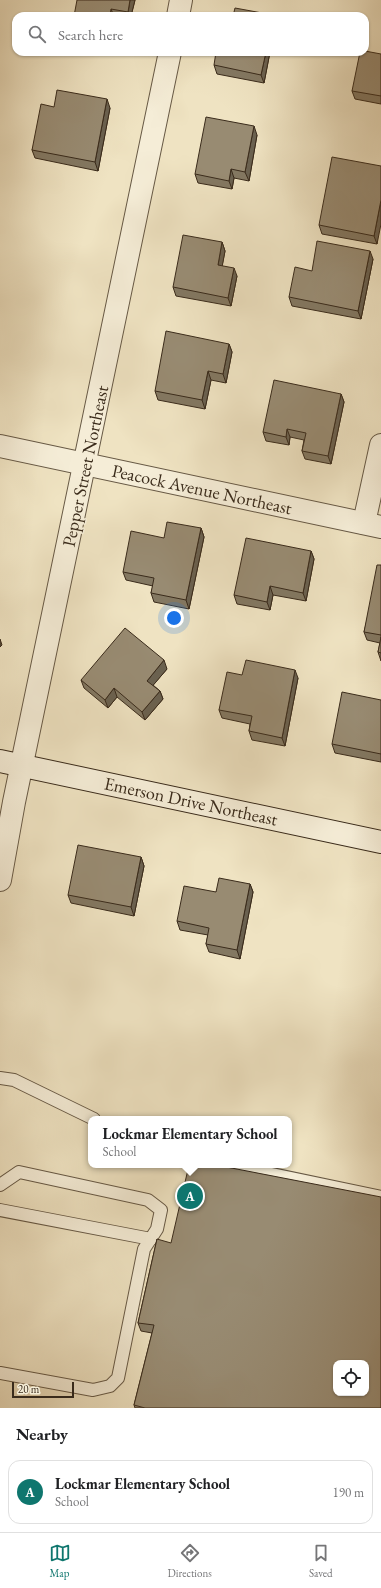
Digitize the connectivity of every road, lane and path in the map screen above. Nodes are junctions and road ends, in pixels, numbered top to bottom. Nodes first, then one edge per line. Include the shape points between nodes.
1 (181, 0) edge
2 (179, 12) edge
3 (169, 56) edge
4 (381, 445) edge
5 (0, 446) edge
6 (85, 464) junction
7 (372, 525) edge
8 (0, 761) edge
9 (22, 766) junction
10 (381, 842) edge
11 (0, 880) edge
12 (0, 1078) edge
13 (88, 1116) edge
14 (243, 1168) edge
15 (0, 1185) edge
16 (381, 1198) edge
17 (0, 1210) edge
18 (151, 1239) junction
19 (0, 1373) edge

1 - 2 street
3 - 6 street, Pepper Street Northeast
4 - 7 street
5 - 6 street, Peacock Avenue Northeast
6 - 7 street, Peacock Avenue Northeast
6 - 9 street, Pepper Street Northeast
8 - 9 street, Emerson Drive Northeast
9 - 10 street, Emerson Drive Northeast
9 - 11 street, Pepper Street Northeast
12 - 13 lane via 14,1080
14 - 16 lane
15 - 18 lane via 19,1172 148,1200 161,1210 157,1229
17 - 18 lane
18 - 19 lane via 144,1249 118,1378 110,1386 93,1390

